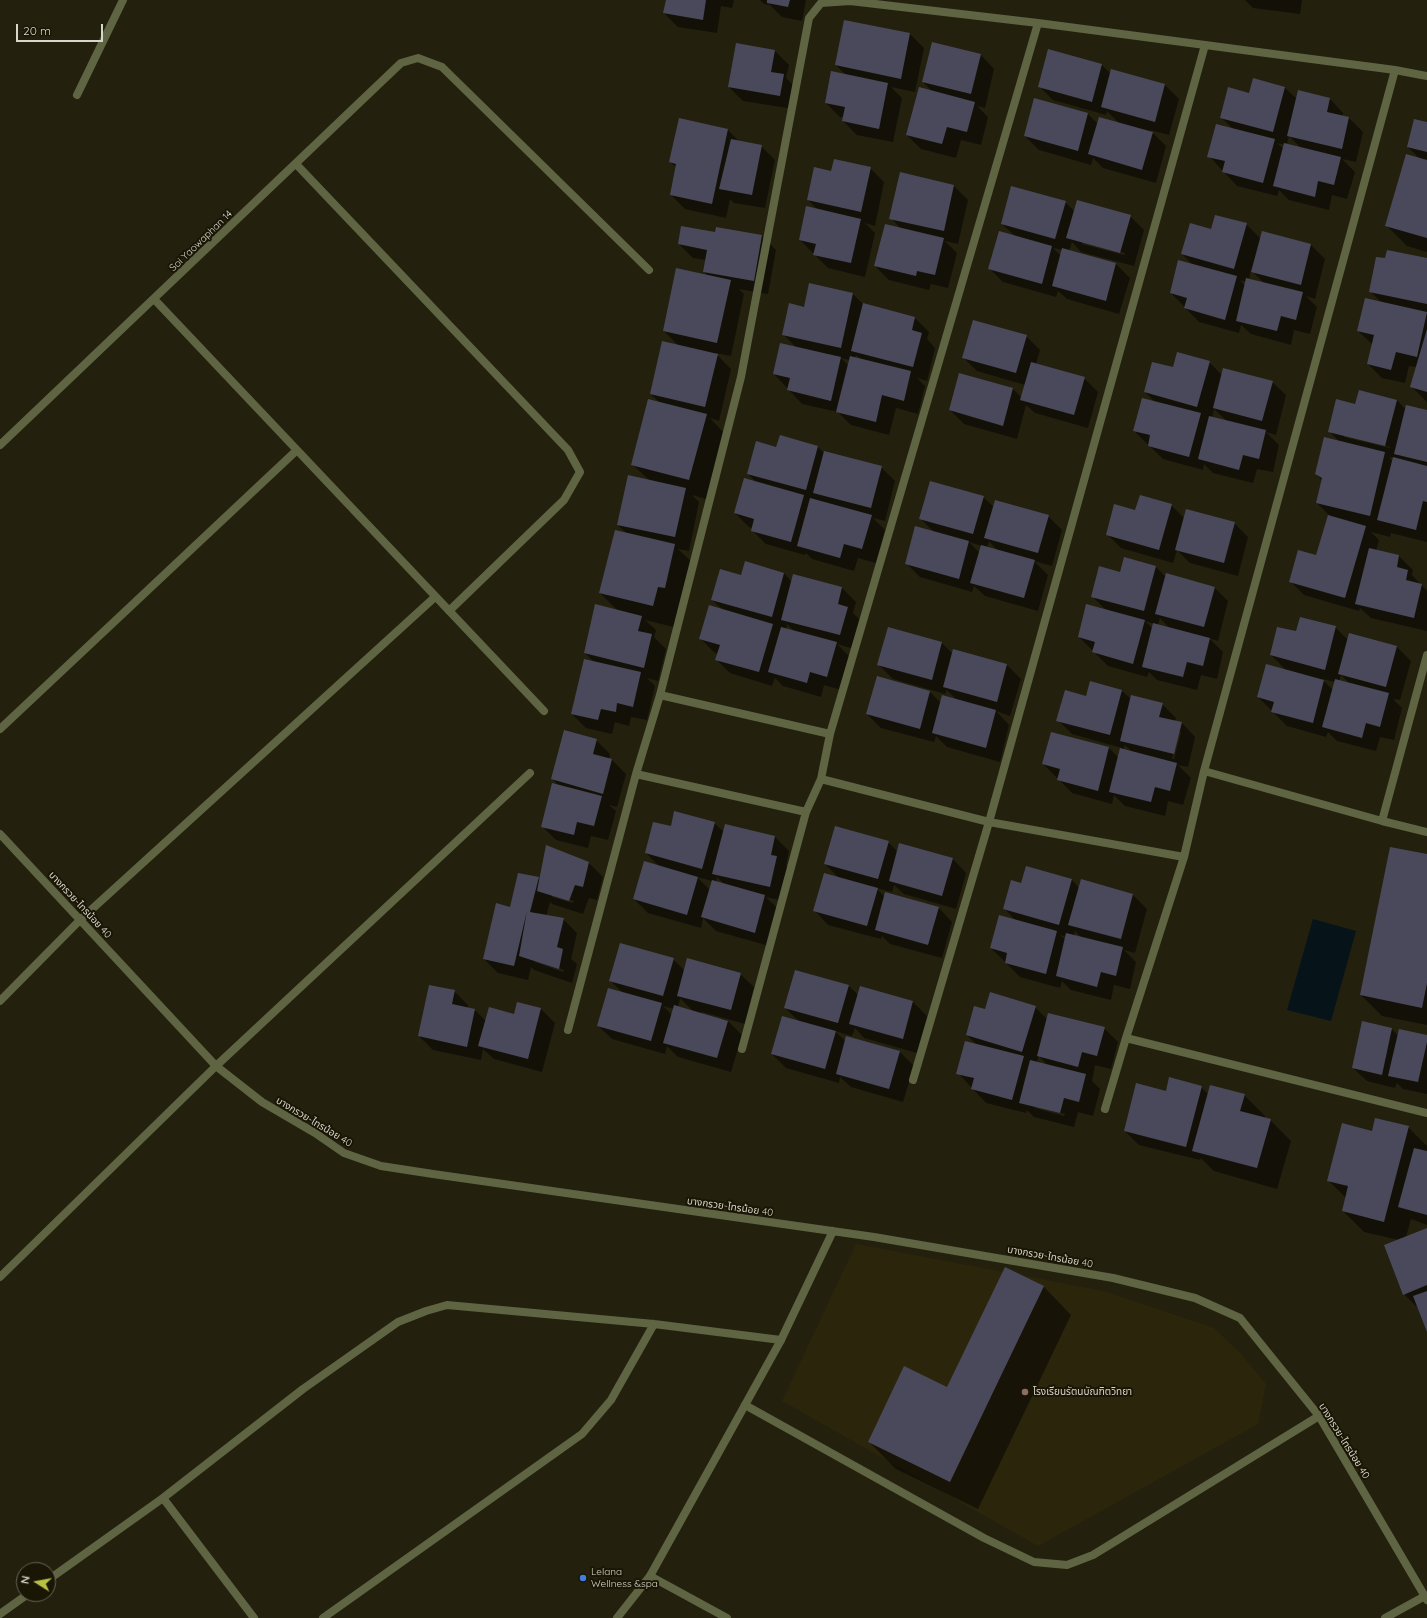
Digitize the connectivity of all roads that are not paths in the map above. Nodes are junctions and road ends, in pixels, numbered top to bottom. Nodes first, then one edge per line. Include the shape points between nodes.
1 (123, 0) edge
2 (1038, 23) junction
3 (1204, 45) junction
4 (1395, 70) junction
5 (1427, 76) edge
6 (77, 95) dead end
7 (296, 164) junction
8 (649, 270) dead end
9 (154, 299) junction
10 (0, 445) edge
11 (297, 450) junction
12 (435, 597) junction
13 (449, 611) junction
14 (1427, 656) edge
15 (660, 695) junction
16 (544, 711) dead end
17 (0, 729) edge
18 (830, 734) junction
19 (1204, 771) junction
20 (530, 773) dead end
21 (636, 774) junction
22 (821, 779) junction
23 (806, 812) junction
24 (1382, 821) junction
25 (990, 822) junction
26 (1427, 832) edge
27 (0, 834) edge
28 (1184, 857) junction
29 (80, 920) junction
30 (0, 1001) edge
31 (568, 1030) dead end
32 (1126, 1038) junction
33 (742, 1049) dead end
34 (216, 1066) junction
35 (913, 1080) dead end
36 (1105, 1109) dead end
37 (1427, 1113) edge
38 (833, 1231) junction
39 (0, 1277) edge
40 (654, 1324) junction
41 (781, 1340) junction
42 (746, 1405) junction
43 (1319, 1416) junction
44 (163, 1498) junction
45 (56, 1574) edge
46 (650, 1576) junction
47 (1426, 1598) edge
48 (17, 1602) edge
49 (0, 1614) edge
50 (254, 1618) edge
51 (323, 1618) edge
52 (617, 1618) edge
53 (727, 1618) edge
54 (1385, 1618) edge

1 - 6 street
2 - 3 street
2 - 15 street via 850,1 821,3 809,18 741,377
2 - 18 street
3 - 4 street
3 - 25 street
4 - 5 street
4 - 19 street
7 - 8 street, Soi Yaowaphan 14 via 401,63 418,58 442,67
7 - 9 street, Soi Yaowaphan 14
7 - 13 street via 568,450 580,472 564,500
9 - 10 street, Soi Yaowaphan 14
9 - 11 street
11 - 12 street
11 - 17 street
12 - 13 street
12 - 29 street
13 - 16 street
14 - 24 street
15 - 18 street
15 - 21 street
18 - 22 street
19 - 24 street
19 - 28 street
20 - 34 street
21 - 23 street
21 - 31 street
22 - 23 street
22 - 25 street
23 - 33 street
24 - 26 street
25 - 28 street
25 - 35 street
27 - 29 street, บางกรวย-ไทรน้อย 40
28 - 32 street
29 - 30 street
29 - 34 street, บางกรวย-ไทรน้อย 40
32 - 36 street
32 - 37 street
34 - 38 street, บางกรวย-ไทรน้อย 40 via 262,1102 344,1153 381,1166
34 - 39 street
38 - 41 street
38 - 43 street, บางกรวย-ไทรน้อย 40 via 1114,1278 1195,1298 1240,1318
40 - 41 street
40 - 44 street via 447,1305 426,1311 398,1322 302,1389
40 - 51 street via 611,1400 582,1434
41 - 42 street
42 - 43 street via 984,1538 1034,1562 1067,1565 1093,1555
42 - 46 street
43 - 47 street, บางกรวย-ไทรน้อย 40
44 - 45 street
44 - 50 street
46 - 52 street
46 - 53 street
47 - 54 street
48 - 49 street

